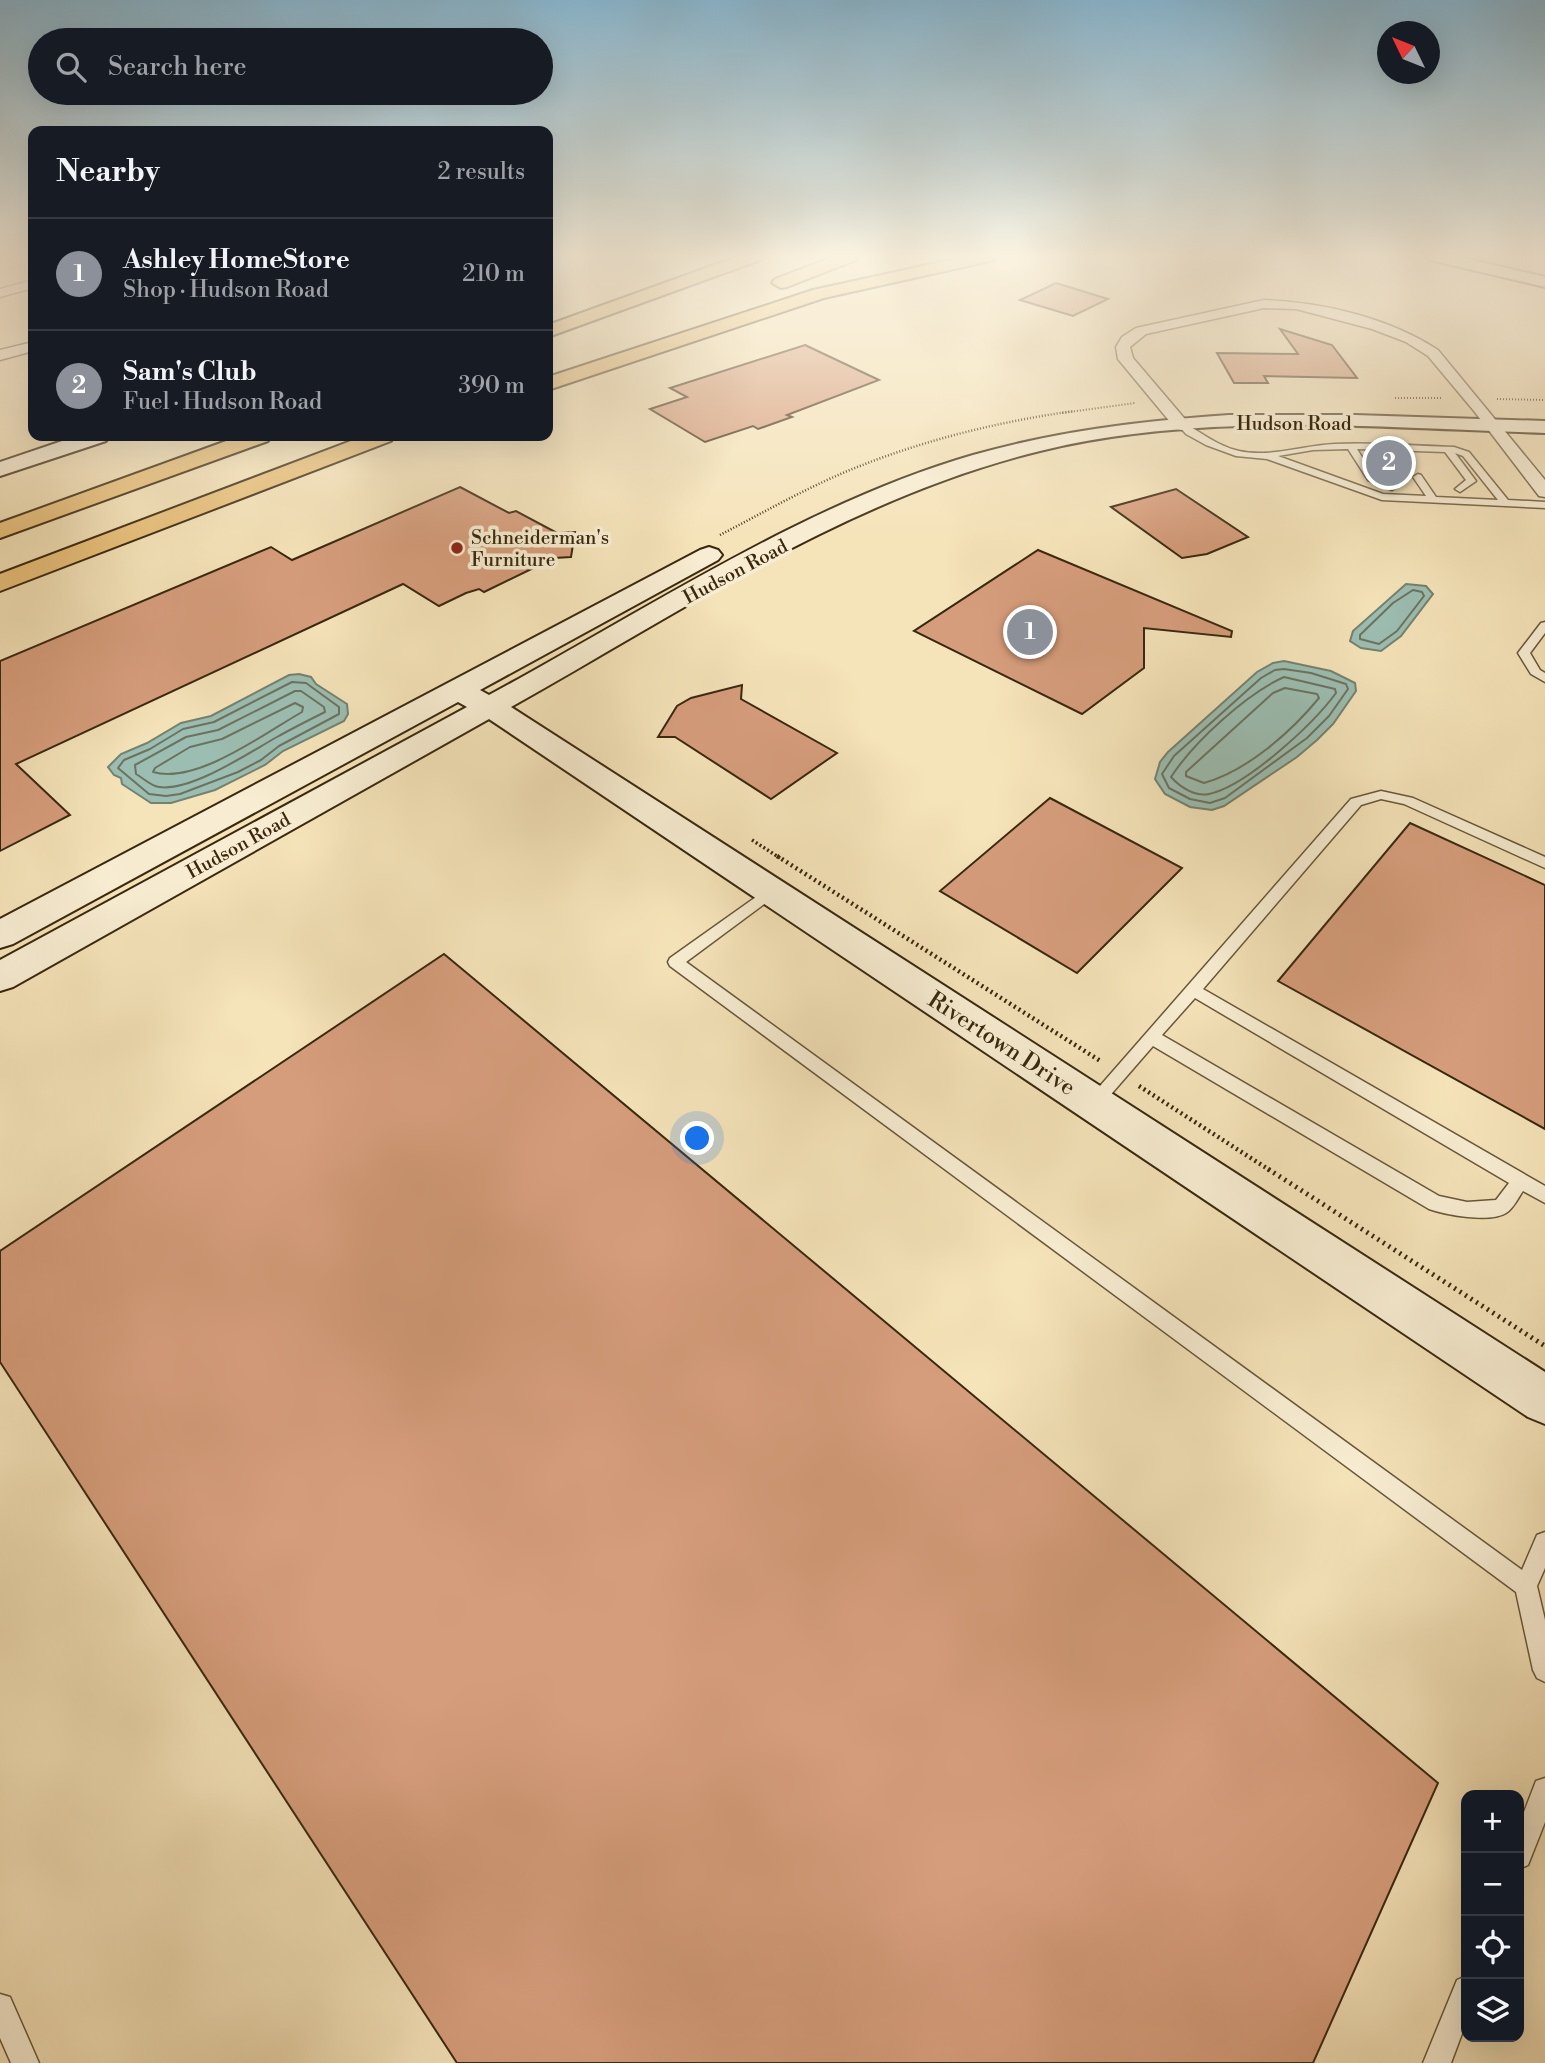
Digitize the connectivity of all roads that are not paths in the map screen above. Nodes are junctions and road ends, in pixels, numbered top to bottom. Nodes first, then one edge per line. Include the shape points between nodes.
1 (602, 352) edge
2 (644, 352) edge
3 (1125, 352) edge
4 (1430, 352) edge
5 (553, 371) edge
6 (553, 382) edge
7 (1545, 409) edge
8 (1176, 417) junction
9 (1487, 417) junction
10 (1545, 427) edge
11 (83, 441) edge
12 (246, 441) edge
13 (371, 441) edge
14 (1350, 447) junction
15 (1448, 450) junction
16 (1268, 456) junction
17 (0, 469) edge
18 (1385, 476) dead end
19 (1419, 477) dead end
20 (1452, 478) dead end
21 (860, 479) dead end
22 (1392, 487) junction
23 (1460, 489) junction
24 (1545, 492) edge
25 (815, 500) dead end
26 (1400, 500) junction
27 (1434, 501) junction
28 (1470, 502) junction
29 (1506, 504) junction
30 (1545, 506) edge
31 (0, 531) edge
32 (682, 570) junction
33 (0, 583) edge
34 (710, 585) junction
35 (1545, 625) edge
36 (1545, 678) edge
37 (473, 698) junction
38 (1545, 863) edge
39 (770, 892) junction
40 (0, 935) edge
41 (0, 977) edge
42 (1193, 990) junction
43 (1153, 1037) junction
44 (1094, 1102) junction
45 (1521, 1181) junction
46 (1545, 1195) edge
47 (1545, 1401) edge
48 (1545, 1543) edge
49 (1526, 1586) junction
50 (1545, 1670) edge
51 (1545, 1790) edge
52 (1520, 1853) edge
53 (1461, 2002) edge
54 (0, 2007) edge
55 (25, 2063) edge
56 (1437, 2063) edge

1 - 5 highway
2 - 6 highway
3 - 8 street
4 - 9 street
7 - 9 street, Hudson Road
8 - 9 street, Hudson Road via 1270,406
8 - 16 lane via 1189,432 1209,443 1239,454
8 - 21 street, Hudson Road via 1072,421 987,437
8 - 34 street, Hudson Road via 1044,443 930,475 872,499
9 - 10 street, Hudson Road
9 - 24 street
11 - 17 street
12 - 31 highway
13 - 33 highway
14 - 15 lane
14 - 16 lane via 1289,449
14 - 22 lane via 1371,478
15 - 23 lane via 1471,481
15 - 29 lane via 1466,454
16 - 26 lane via 1370,494
18 - 22 lane
19 - 27 lane
20 - 23 lane
22 - 26 lane
23 - 28 lane
25 - 32 street, Hudson Road
26 - 27 lane
27 - 28 lane
28 - 29 lane
29 - 30 lane
32 - 34 lane
32 - 37 street, Hudson Road
34 - 37 street, Hudson Road
35 - 36 lane via 1524,653 1535,672
37 - 39 street, Rivertown Drive
37 - 40 street, Hudson Road
37 - 41 street, Hudson Road
38 - 42 lane via 1408,801 1381,795 1356,802
39 - 44 street, Rivertown Drive
39 - 49 lane via 676,962
42 - 43 lane
42 - 45 lane
43 - 44 lane
43 - 45 lane via 1435,1203 1467,1210 1501,1207
44 - 47 street, Rivertown Drive
45 - 46 lane
48 - 49 lane
49 - 50 lane
51 - 52 lane
53 - 56 lane
54 - 55 lane

